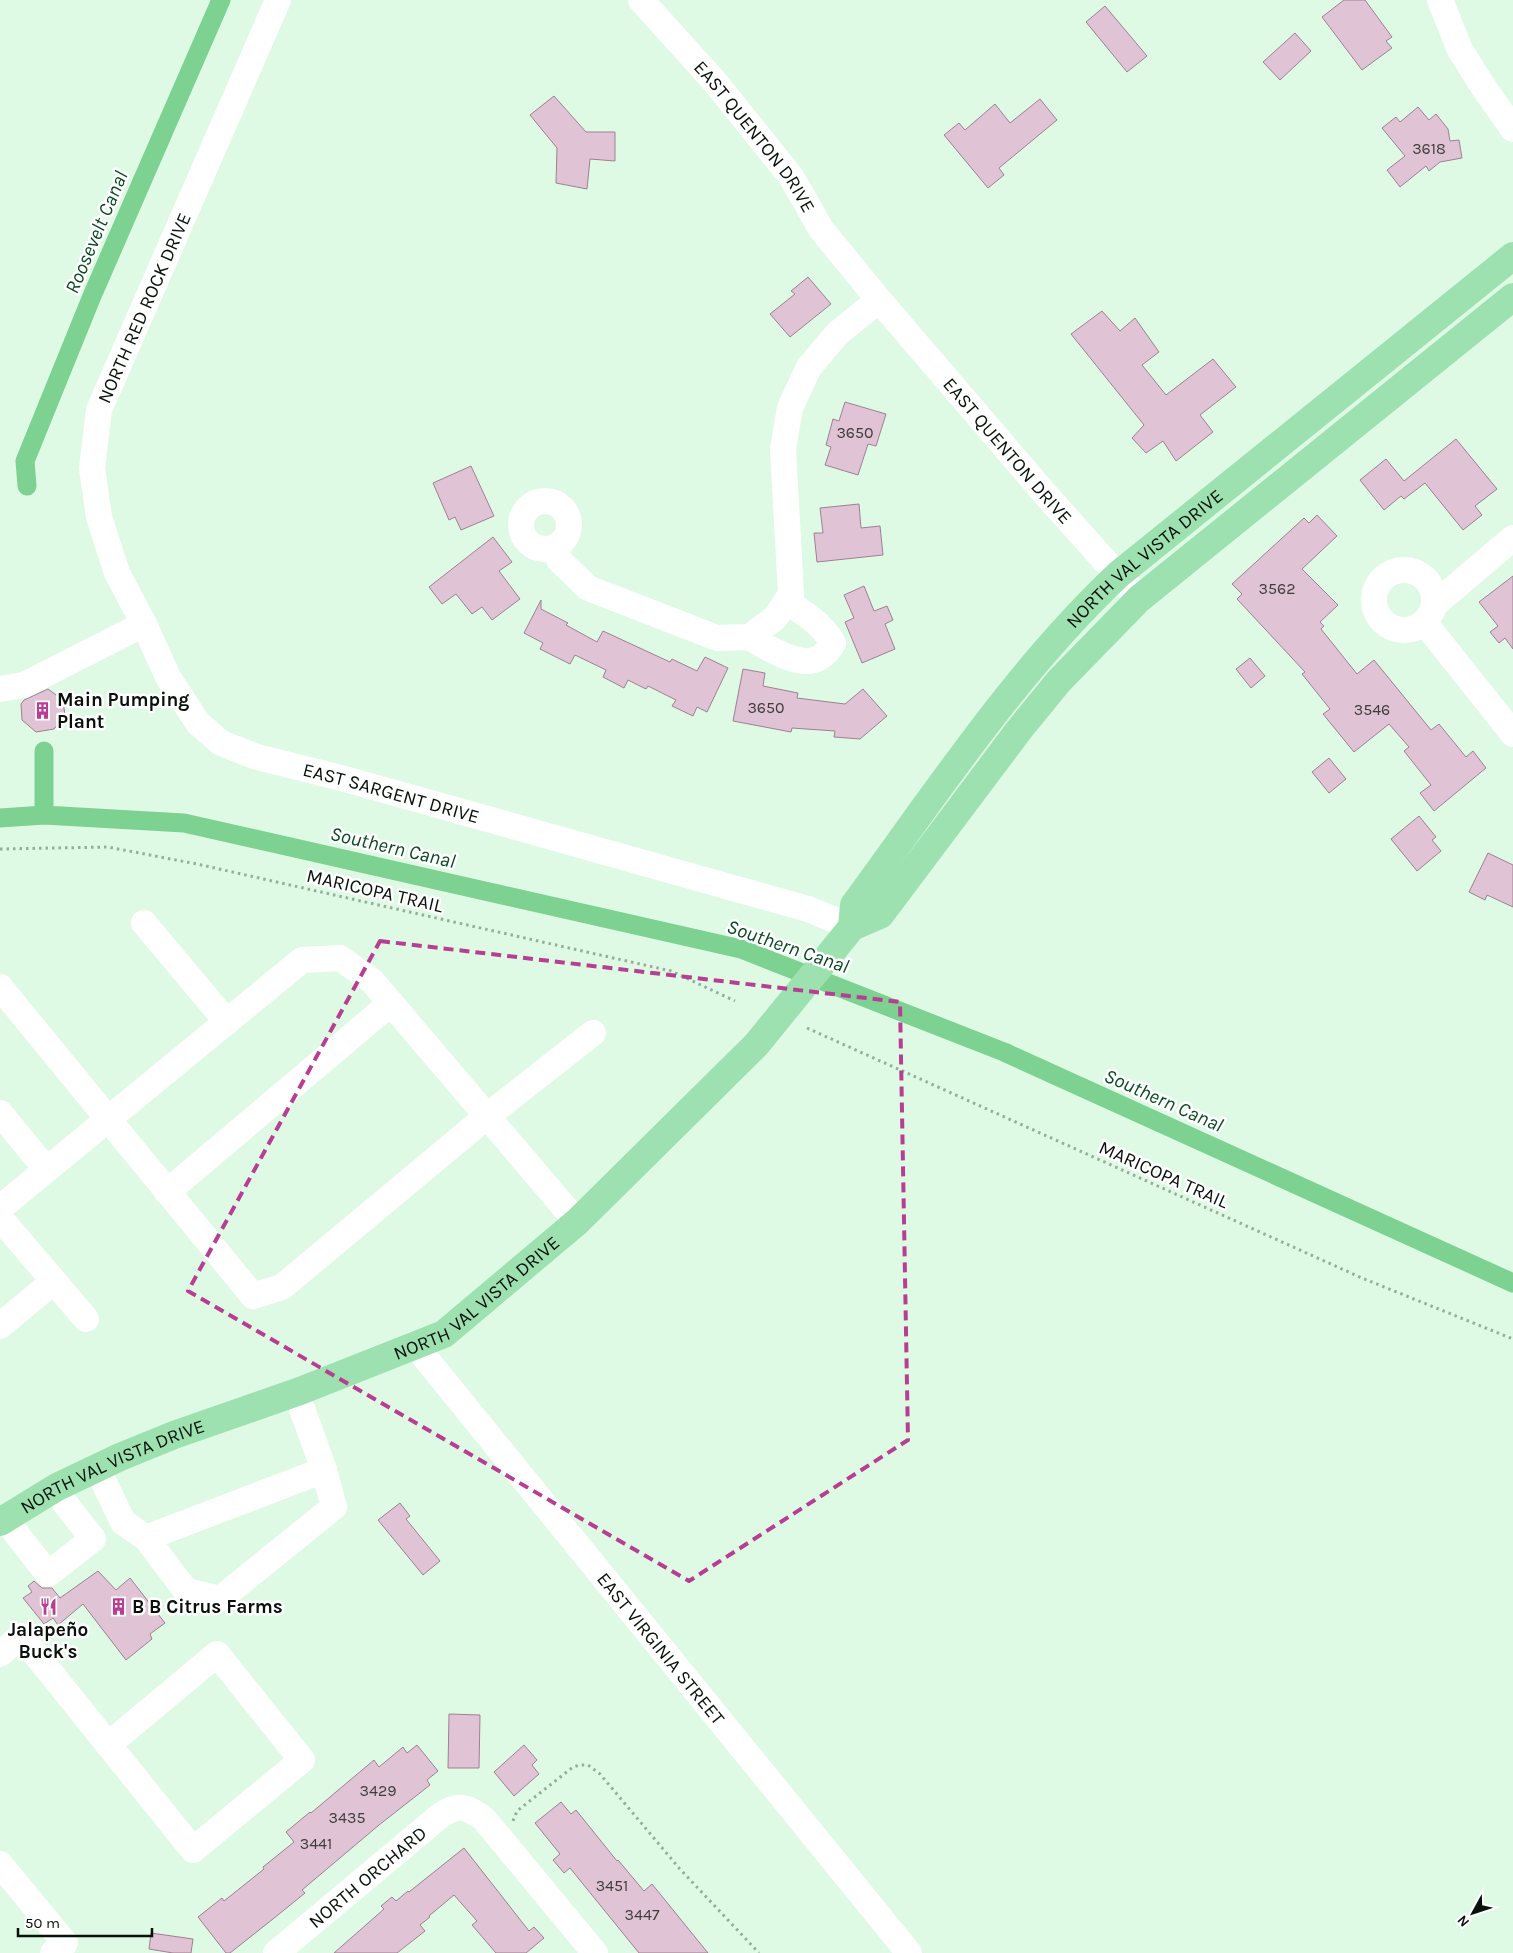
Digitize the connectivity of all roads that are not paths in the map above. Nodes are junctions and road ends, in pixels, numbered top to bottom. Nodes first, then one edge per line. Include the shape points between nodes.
1 (278, 0) edge
2 (641, 0) edge
3 (1440, 0) edge
4 (1513, 128) edge
5 (1513, 256) edge
6 (1513, 297) edge
7 (879, 300) junction
8 (1513, 538) edge
9 (555, 547) dead end
10 (1118, 574) junction
11 (1139, 599) junction
12 (786, 602) junction
13 (144, 624) junction
14 (749, 637) junction
15 (0, 688) edge
16 (1513, 734) edge
17 (144, 923) dead end
18 (852, 927) junction
19 (0, 987) edge
20 (391, 1003) junction
21 (227, 1022) junction
22 (593, 1033) dead end
23 (0, 1114) edge
24 (486, 1117) junction
25 (107, 1120) junction
26 (46, 1169) junction
27 (167, 1192) junction
28 (0, 1208) edge
29 (0, 1218) edge
30 (577, 1222) junction
31 (54, 1281) junction
32 (86, 1319) dead end
33 (0, 1326) edge
34 (414, 1344) junction
35 (296, 1392) junction
36 (96, 1468) junction
37 (324, 1470) junction
38 (54, 1489) junction
39 (2, 1520) edge
40 (146, 1538) junction
41 (0, 1654) edge
42 (108, 1745) junction
43 (0, 1864) edge
44 (59, 1948) edge
45 (589, 1951) edge
46 (276, 1953) edge
47 (909, 1953) edge

1 - 13 street, NORTH RED ROCK DRIVE via 98,410 92,468 99,517 118,573
2 - 7 street, EAST QUENTON DRIVE via 715,82 792,178 821,229
3 - 4 street via 1460,50
5 - 10 main road, NORTH VAL VISTA DRIVE
6 - 11 main road, NORTH VAL VISTA DRIVE
7 - 10 street, EAST QUENTON DRIVE
7 - 12 street via 838,333 809,367 790,408 783,449 791,594
8 - 16 street via 1429,613
9 - 14 street via 559,560 588,588 717,638
10 - 11 street, EAST QUENTON DRIVE
10 - 18 main road, NORTH VAL VISTA DRIVE via 1039,658 998,709 854,905
11 - 18 main road, NORTH VAL VISTA DRIVE via 1059,681 880,915
12 - 14 street via 775,618
12 - 14 street via 812,618 826,632 832,643 826,653 817,659 805,660 779,655
13 - 15 street via 24,685
13 - 18 street, EAST SARGENT DRIVE via 168,677 198,723 221,743 254,756 808,909
17 - 21 street
18 - 30 main road, NORTH VAL VISTA DRIVE via 756,1045
19 - 25 street
20 - 21 street via 372,981 340,958 302,960
20 - 24 street
20 - 27 street
21 - 25 street
22 - 24 street
23 - 26 street
24 - 27 street via 282,1287 253,1296
24 - 30 street
25 - 26 street
25 - 27 street
26 - 28 street
29 - 31 street
30 - 34 main road, NORTH VAL VISTA DRIVE via 444,1334
31 - 32 street
31 - 33 street
34 - 35 main road, NORTH VAL VISTA DRIVE
34 - 47 street, EAST VIRGINIA STREET
35 - 36 main road, NORTH VAL VISTA DRIVE via 174,1435
35 - 37 street
36 - 38 main road, NORTH VAL VISTA DRIVE
36 - 40 street via 124,1522
37 - 40 street
37 - 40 street via 334,1506 220,1599 186,1591
38 - 39 main road, NORTH VAL VISTA DRIVE
38 - 39 street via 93,1539 48,1574
41 - 42 street via 21,1636
42 - 42 street via 193,1850 302,1760 217,1654
43 - 44 street
45 - 46 street, NORTH ORCHARD via 497,1834 473,1811 462,1807 441,1815

